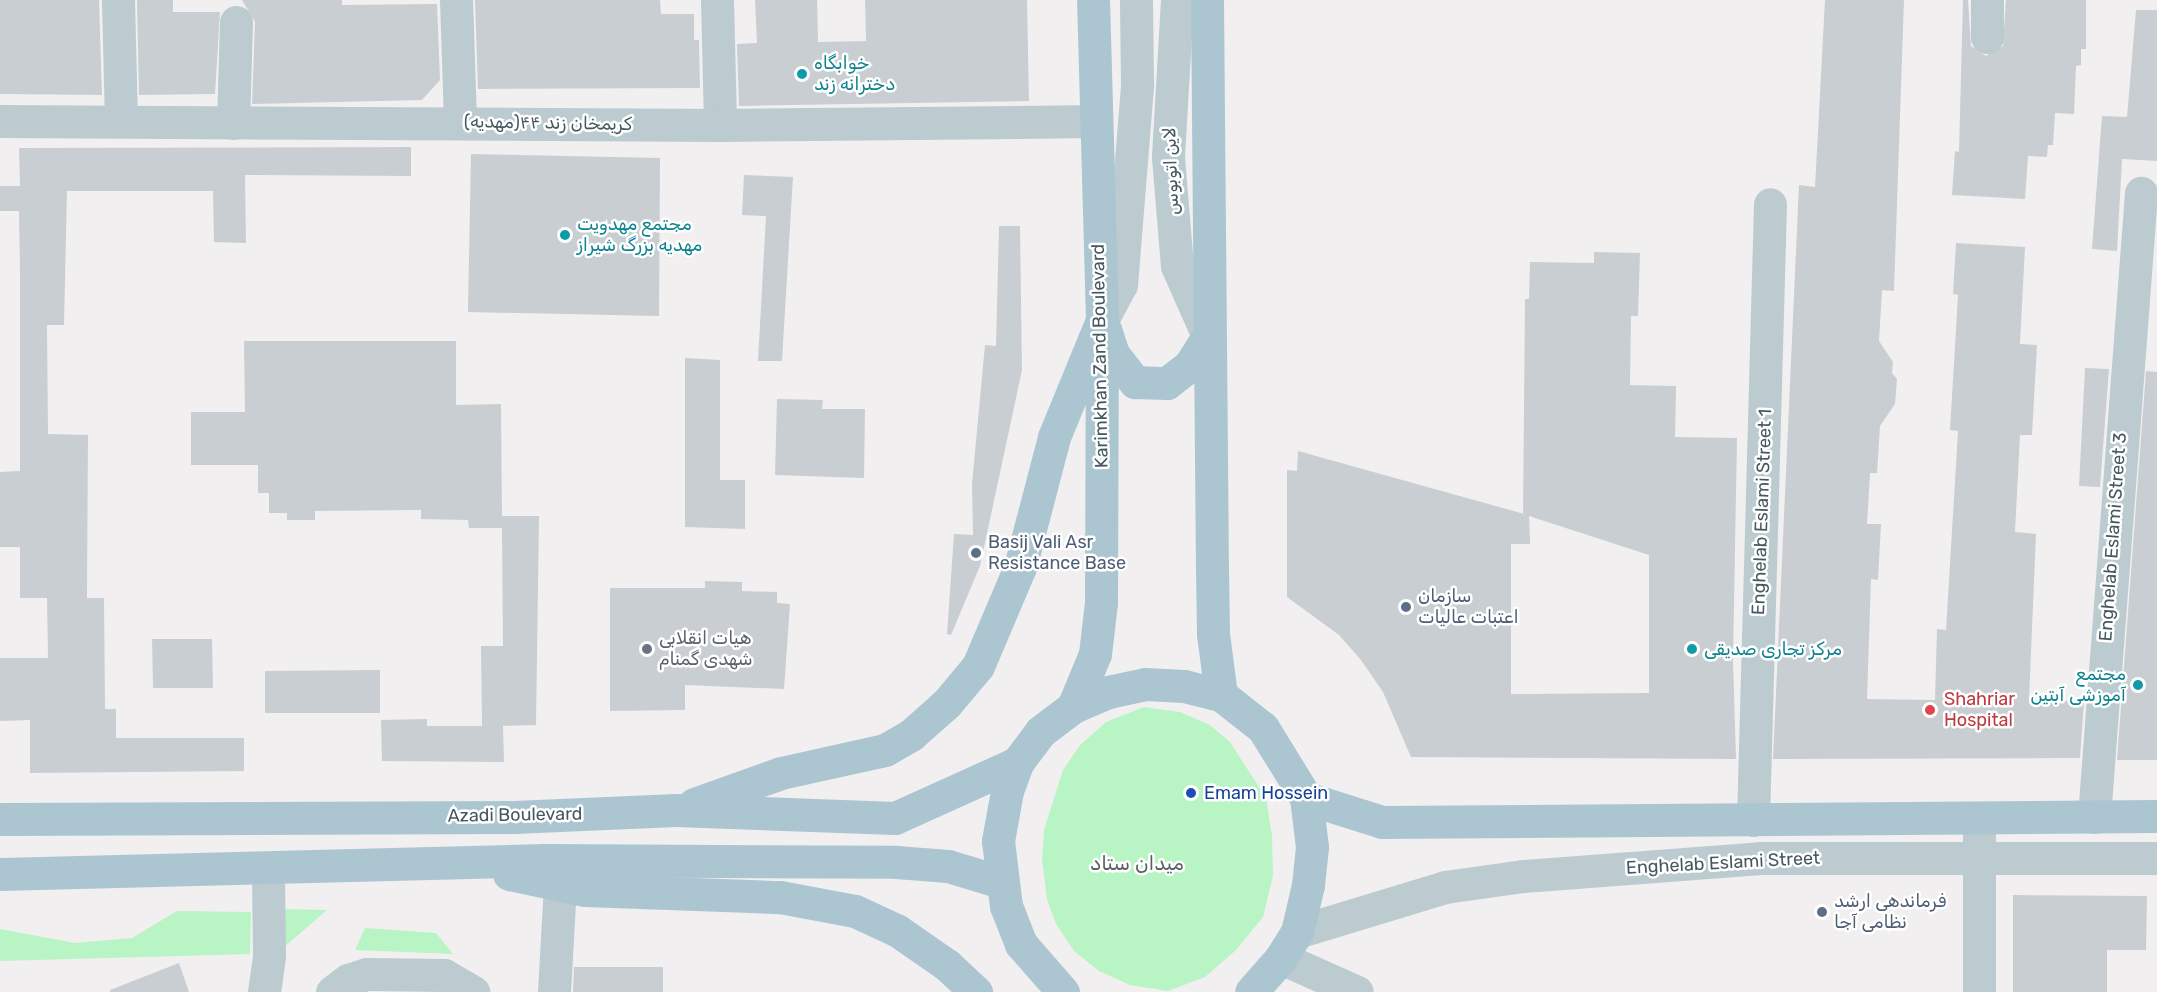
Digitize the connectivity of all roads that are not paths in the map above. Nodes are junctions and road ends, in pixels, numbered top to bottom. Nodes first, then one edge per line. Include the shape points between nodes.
1 (118, 0) edge
2 (456, 0) edge
3 (717, 0) edge
4 (1093, 0) edge
5 (1136, 0) edge
6 (1177, 0) edge
7 (1207, 0) edge
8 (1987, 0) edge
9 (236, 22) dead end
10 (1987, 37) dead end
11 (0, 121) edge
12 (121, 121) junction
13 (1096, 121) junction
14 (460, 122) junction
15 (233, 123) junction
16 (720, 125) junction
17 (2141, 193) dead end
18 (1770, 204) dead end
19 (2146, 257) edge
20 (1102, 320) junction
21 (1208, 336) junction
22 (1221, 695) junction
23 (1073, 707) junction
24 (1017, 763) junction
25 (1306, 798) junction
26 (676, 810) junction
27 (2157, 816) edge
28 (269, 817) junction
29 (2094, 817) junction
30 (1980, 818) junction
31 (0, 819) edge
32 (1753, 820) junction
33 (1978, 856) junction
34 (2157, 858) edge
35 (452, 862) junction
36 (268, 868) junction
37 (0, 874) edge
38 (1000, 882) junction
39 (560, 885) junction
40 (1289, 945) junction
41 (264, 992) edge
42 (332, 992) edge
43 (473, 992) edge
44 (554, 992) edge
45 (976, 992) edge
46 (1063, 992) edge
47 (1251, 992) edge
48 (1358, 992) edge
49 (1979, 992) edge

1 - 12 street
2 - 14 street
3 - 16 street
4 - 13 main road, Karimkhan Zand Boulevard
5 - 20 street, لاین اتوبوس via 1137,84 1121,285
6 - 21 street, لاین اتوبوس via 1168,157 1177,266
7 - 21 main road
8 - 10 street
9 - 15 street
11 - 12 street, کریمخان زند ۴۴(مهدیه)
12 - 15 street, کریمخان زند ۴۴(مهدیه)
13 - 16 street, کریمخان زند ۴۴(مهدیه)
13 - 20 main road, Karimkhan Zand Boulevard
14 - 15 street, کریمخان زند ۴۴(مهدیه)
14 - 16 street, کریمخان زند ۴۴(مهدیه)
17 - 19 street, Enghelab Eslami Street 3
18 - 32 street, Enghelab Eslami Street 1
19 - 29 street, Enghelab Eslami Street 3
20 - 21 main road via 1113,354 1135,382 1167,383 1190,365
20 - 23 main road, Karimkhan Zand Boulevard via 1100,630 1095,654
20 - 26 main road via 1054,437 1020,567 978,666 947,703 911,735 885,750 781,773
21 - 22 main road via 1213,634
22 - 23 main road via 1184,686 1146,684 1108,692
22 - 25 main road via 1263,728
23 - 24 main road via 1040,732
24 - 26 main road, Azadi Boulevard via 895,818
24 - 38 main road via 998,841
25 - 32 main road via 1382,822
25 - 40 main road via 1312,847 1308,885
26 - 28 main road, Azadi Boulevard via 514,817
27 - 29 main road
28 - 31 main road, Azadi Boulevard
28 - 36 main road
29 - 30 main road
30 - 32 main road
30 - 33 street
33 - 34 street, Enghelab Eslami Street
33 - 40 street, Enghelab Eslami Street via 1760,858 1523,876 1445,887
33 - 49 street
35 - 36 main road
35 - 38 main road via 897,862 948,866
35 - 39 main road
36 - 37 main road
36 - 41 street via 269,955
38 - 46 main road via 1021,944
39 - 44 street
39 - 45 main road via 639,895 780,897 855,911 898,931 947,965
40 - 47 main road
40 - 48 street
42 - 43 street via 348,980 366,974 444,975

